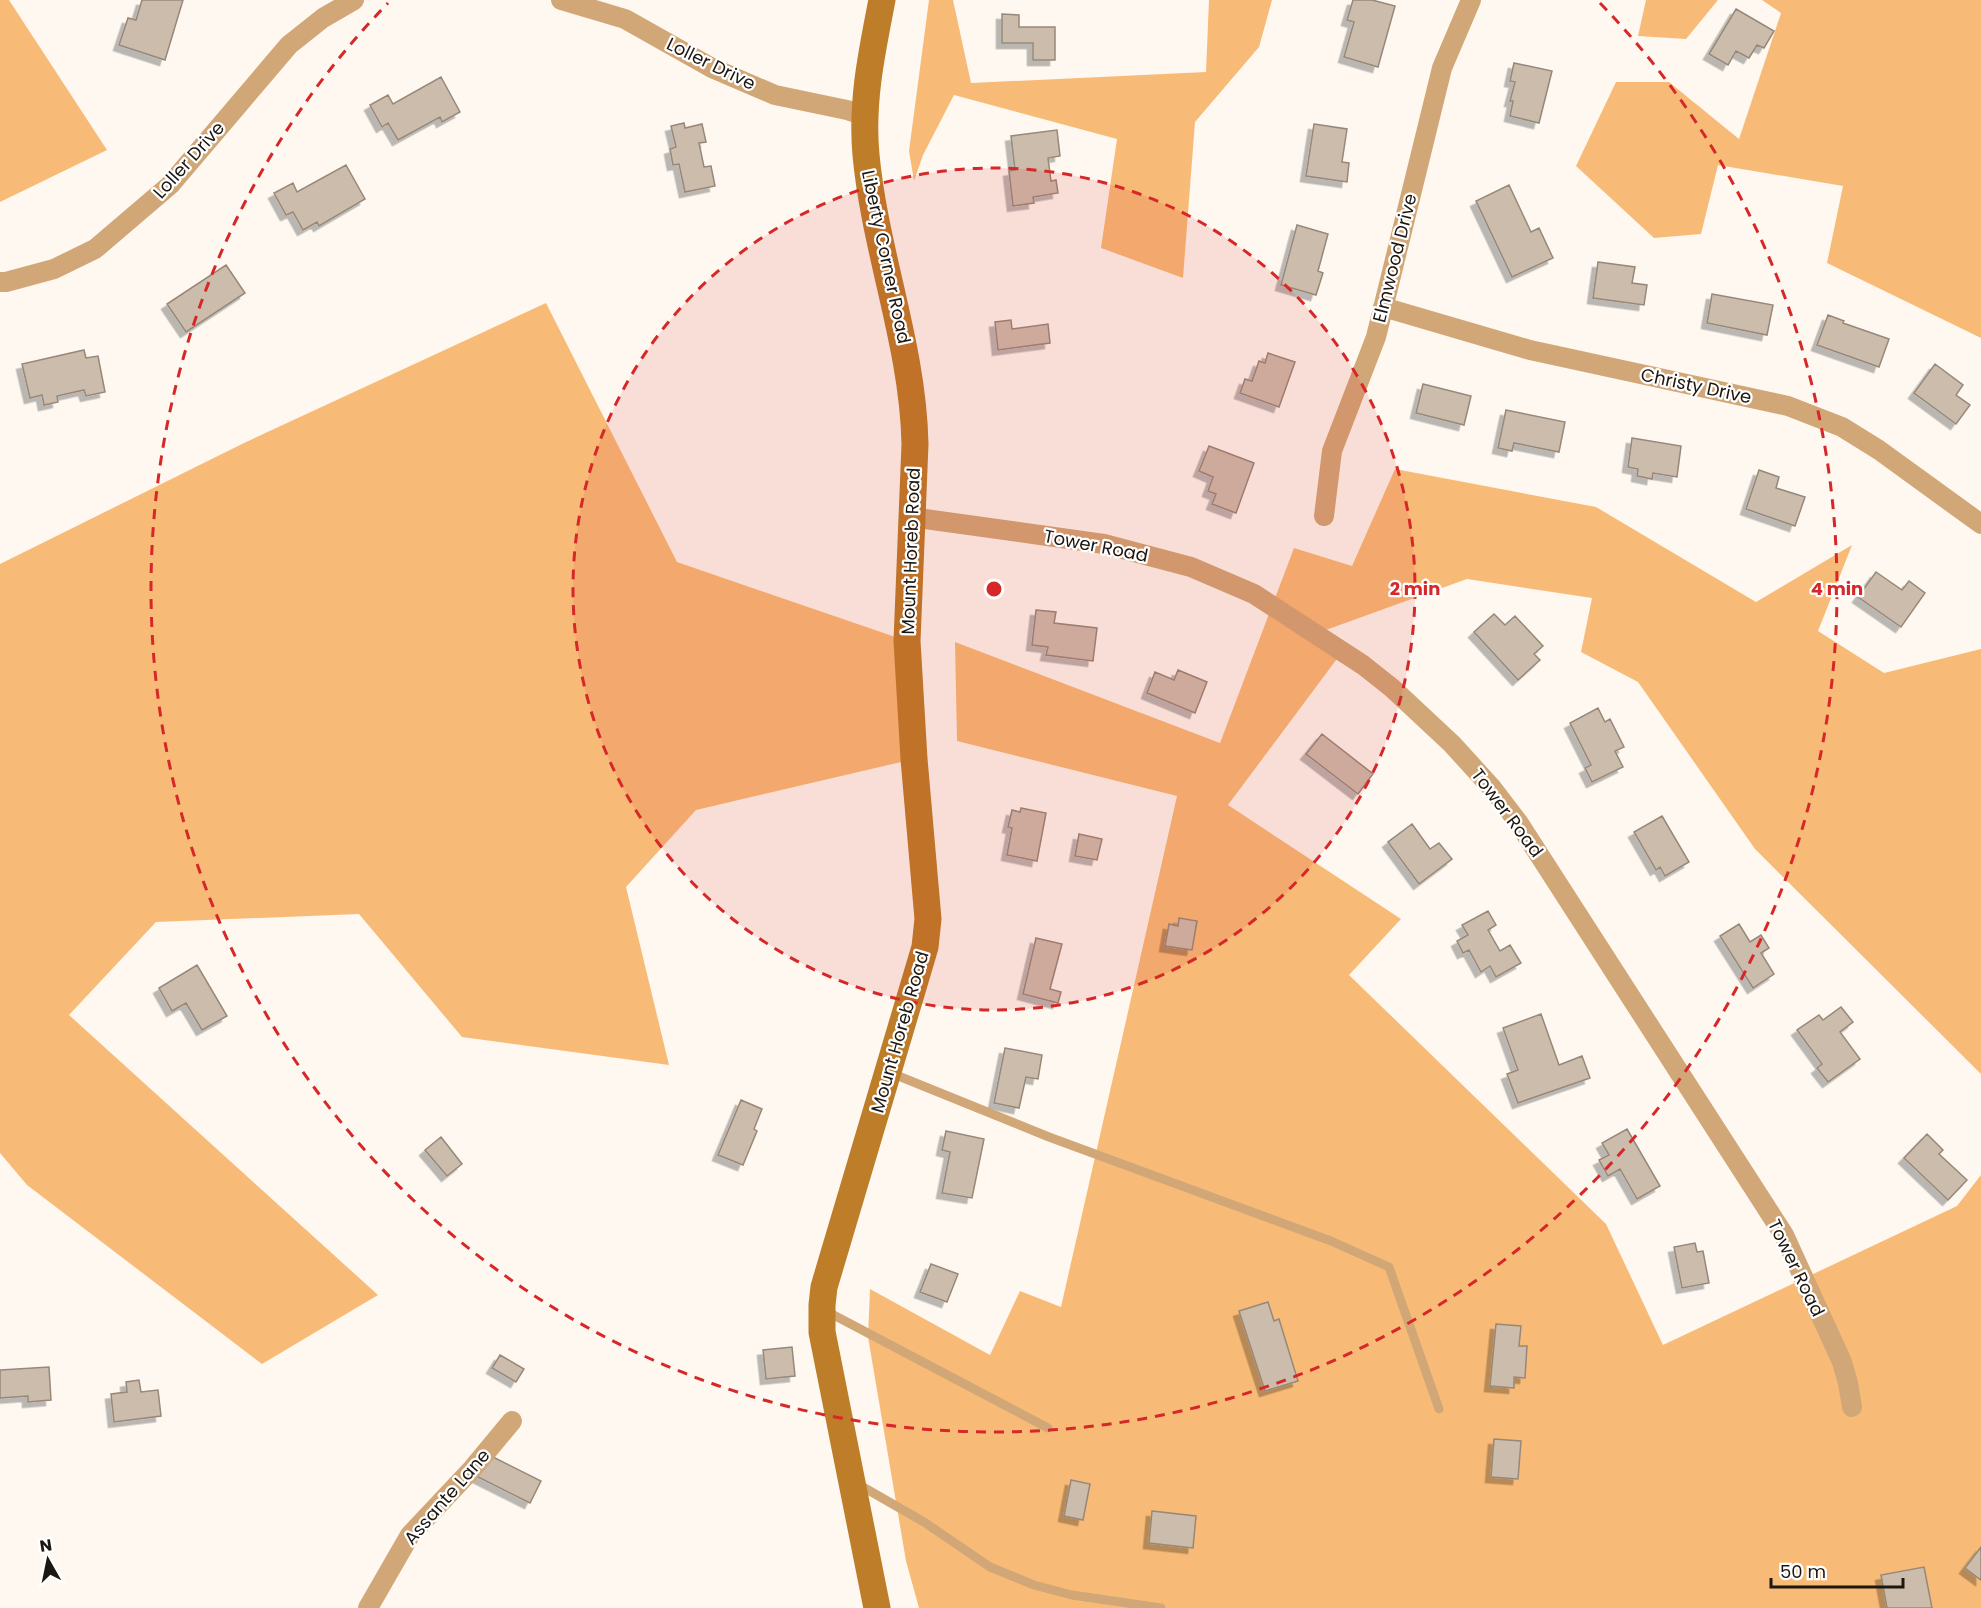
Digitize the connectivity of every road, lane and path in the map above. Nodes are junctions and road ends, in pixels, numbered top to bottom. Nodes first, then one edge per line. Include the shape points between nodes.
1 (354, 0) edge
2 (561, 0) edge
3 (882, 0) edge
4 (1471, 0) edge
5 (865, 116) junction
6 (0, 282) edge
7 (1383, 307) junction
8 (915, 444) joint
9 (1323, 516) dead end
10 (912, 517) junction
11 (1981, 524) edge
12 (889, 1072) junction
13 (822, 1309) junction
14 (1852, 1407) dead end
15 (1439, 1409) dead end
16 (512, 1421) dead end
17 (1048, 1428) dead end
18 (852, 1481) junction
19 (368, 1608) edge
20 (877, 1608) edge
21 (1161, 1608) edge

1 - 6 street, Loller Drive via 289,45 170,185 96,249 54,269
2 - 5 street, Loller Drive via 625,19 712,68 775,95
3 - 5 street, Liberty Corner Road
4 - 7 street, Elmwood Drive via 1442,68
5 - 8 street, Liberty Corner Road via 869,183 906,355
7 - 9 street, Elmwood Drive via 1376,337 1332,451
7 - 11 street, Christy Drive via 1530,350 1788,406 1861,438
8 - 10 street, Mount Horeb Road
10 - 12 street, Mount Horeb Road via 907,641 928,919 925,947
10 - 14 street, Tower Road via 1104,544 1191,567 1254,594 1364,665 1443,736 1518,822 1784,1235 1842,1362
12 - 13 street, Mount Horeb Road via 824,1287
12 - 15 lane via 1071,1146 1331,1241 1389,1267
13 - 17 lane
13 - 18 street, Mount Horeb Road via 822,1332
16 - 19 street, Assante Lane via 410,1535
18 - 20 street, Mount Horeb Road
18 - 21 lane via 924,1522 990,1567 1072,1595

